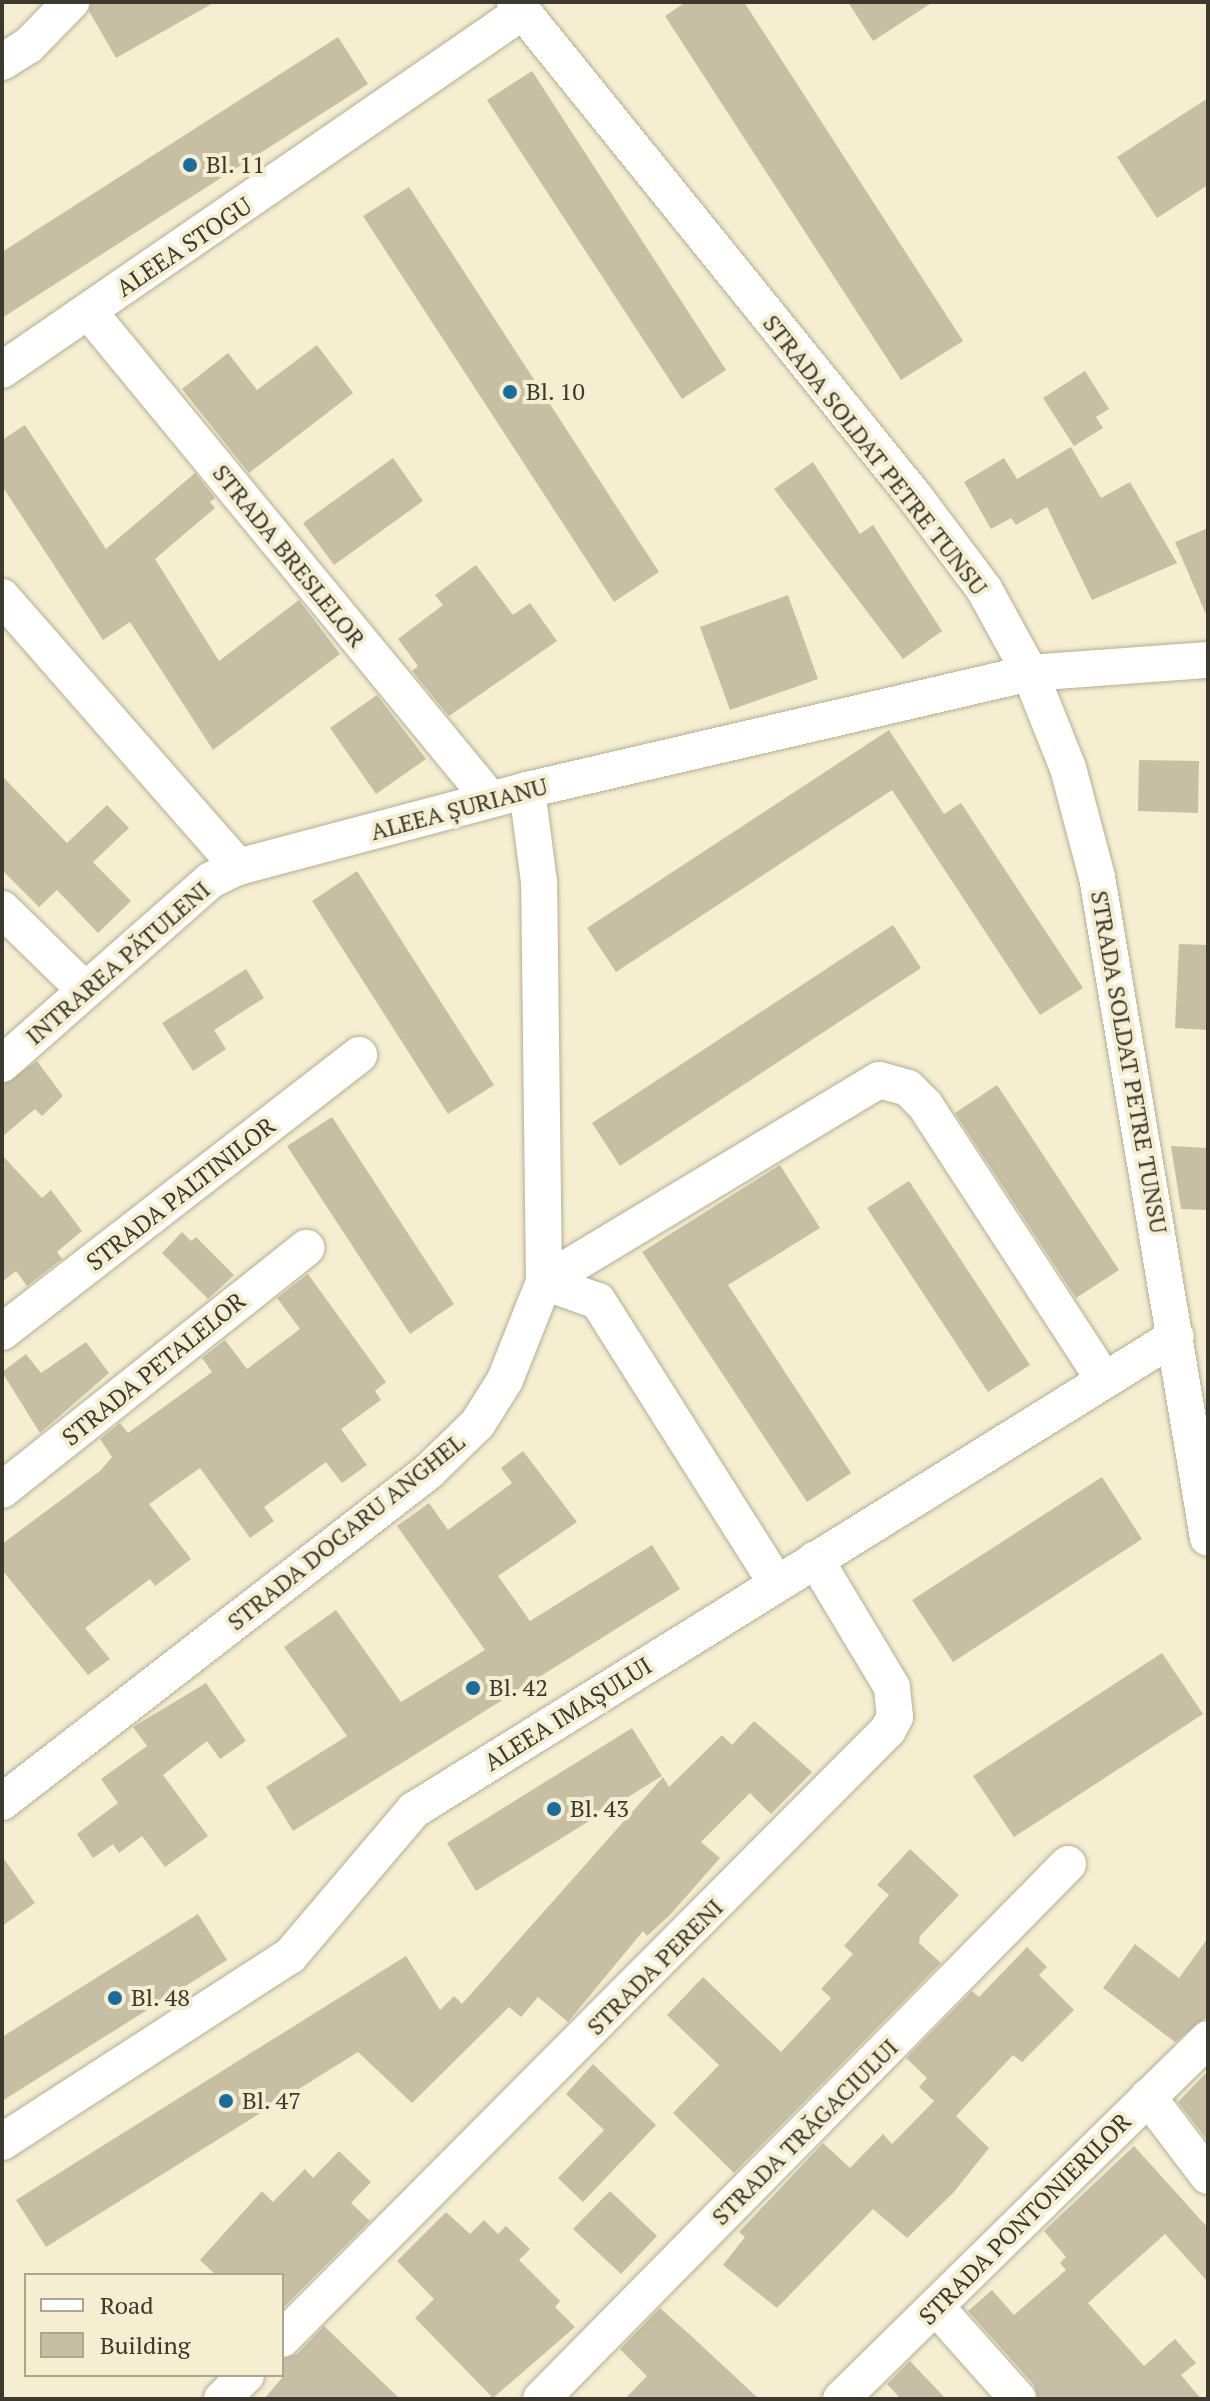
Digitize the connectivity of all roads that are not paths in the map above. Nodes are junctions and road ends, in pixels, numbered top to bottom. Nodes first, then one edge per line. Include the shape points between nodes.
1 (71, 2) edge
2 (518, 7) edge
3 (2, 62) edge
4 (89, 312) junction
5 (2, 370) edge
6 (2, 597) edge
7 (1208, 660) edge
8 (1030, 673) junction
9 (527, 790) junction
10 (490, 799) junction
11 (238, 867) junction
12 (2, 909) edge
13 (85, 990) junction
14 (359, 1055) dead end
15 (2, 1064) edge
16 (306, 1248) dead end
17 (544, 1282) junction
18 (2, 1332) edge
19 (1176, 1336) junction
20 (1104, 1380) junction
21 (2, 1490) edge
22 (1208, 1538) edge
23 (815, 1559) junction
24 (776, 1583) junction
25 (2, 1802) edge
26 (1068, 1864) dead end
27 (1208, 2039) edge
28 (1148, 2097) junction
29 (2, 2142) edge
30 (1208, 2176) edge
31 (936, 2307) junction
32 (284, 2337) edge
33 (244, 2377) edge
34 (222, 2399) edge
35 (541, 2399) edge
36 (841, 2399) edge
37 (1018, 2399) edge

1 - 3 street via 28,46
2 - 4 street, ALEEA STOGU
2 - 8 street, STRADA SOLDAT PETRE TUNSU via 915,497 984,589
4 - 5 street, ALEEA STOGU
4 - 10 street, STRADA BRESLELOR
6 - 11 street
7 - 8 street
8 - 9 street, ALEEA ȘURIANU
8 - 19 street, STRADA SOLDAT PETRE TUNSU via 1068,768 1097,877
9 - 10 street, ALEEA ȘURIANU
9 - 17 street, STRADA DOGARU ANGHEL via 539,882
10 - 11 street, ALEEA ȘURIANU
11 - 13 street, INTRAREA PĂTULENI via 211,880
12 - 13 street
13 - 15 street, INTRAREA PĂTULENI
14 - 18 street, STRADA PALTINILOR
16 - 21 street, STRADA PETALELOR
17 - 20 street via 879,1080 908,1088 925,1105
17 - 24 street via 598,1301
17 - 25 street, STRADA DOGARU ANGHEL via 533,1321 490,1405 449,1453
19 - 20 street, ALEEA IMAȘULUI
19 - 22 street, STRADA SOLDAT PETRE TUNSU
20 - 23 street, ALEEA IMAȘULUI
23 - 24 street, ALEEA IMAȘULUI
23 - 32 street, STRADA PERENI via 892,1687 895,1717 888,1730
24 - 29 street, ALEEA IMAȘULUI via 414,1810 290,1956
26 - 35 street, STRADA TRĂGACIULUI
27 - 28 street, STRADA PONTONIERILOR
28 - 30 street
28 - 31 street, STRADA PONTONIERILOR
31 - 36 street, STRADA PONTONIERILOR
31 - 37 street
33 - 34 street

